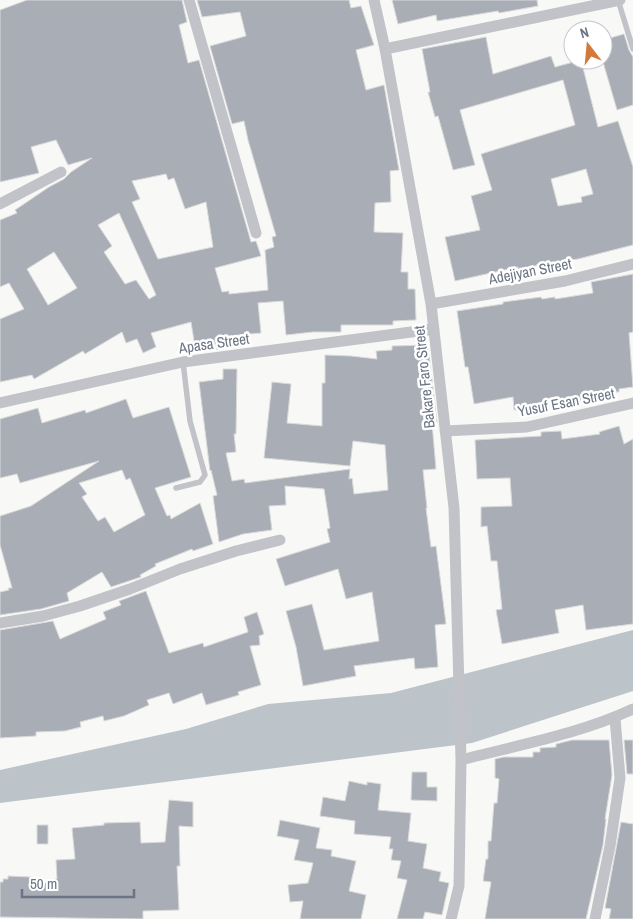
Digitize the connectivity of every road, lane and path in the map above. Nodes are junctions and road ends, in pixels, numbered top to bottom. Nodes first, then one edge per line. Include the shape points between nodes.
1 (189, 0) edge
2 (374, 0) edge
3 (619, 0) edge
4 (385, 49) junction
5 (633, 49) edge
6 (61, 172) dead end
7 (0, 204) edge
8 (256, 233) dead end
9 (633, 264) edge
10 (432, 304) junction
11 (434, 329) junction
12 (183, 362) junction
13 (633, 403) edge
14 (0, 404) edge
15 (444, 431) junction
16 (176, 488) dead end
17 (280, 540) dead end
18 (0, 623) edge
19 (633, 709) edge
20 (615, 718) junction
21 (461, 758) junction
22 (451, 919) edge
23 (595, 919) edge

1 - 8 street
2 - 4 street, Bakare Faro Street
3 - 4 street
3 - 5 lane
4 - 10 street, Bakare Faro Street
6 - 7 street
9 - 10 street, Adejiyan Street via 565,281
10 - 11 street, Bakare Faro Street
11 - 12 street, Apasa Street
11 - 15 street, Bakare Faro Street
12 - 14 street, Apasa Street
12 - 16 lane via 190,421 205,475 200,482
13 - 15 street, Yusuf Esan Street via 527,427
15 - 21 street, Bakare Faro Street via 454,508
17 - 18 street via 180,569 80,606
19 - 20 street
20 - 21 street via 525,745
20 - 23 street via 620,778
21 - 22 street, Bakare Faro Street via 459,886

